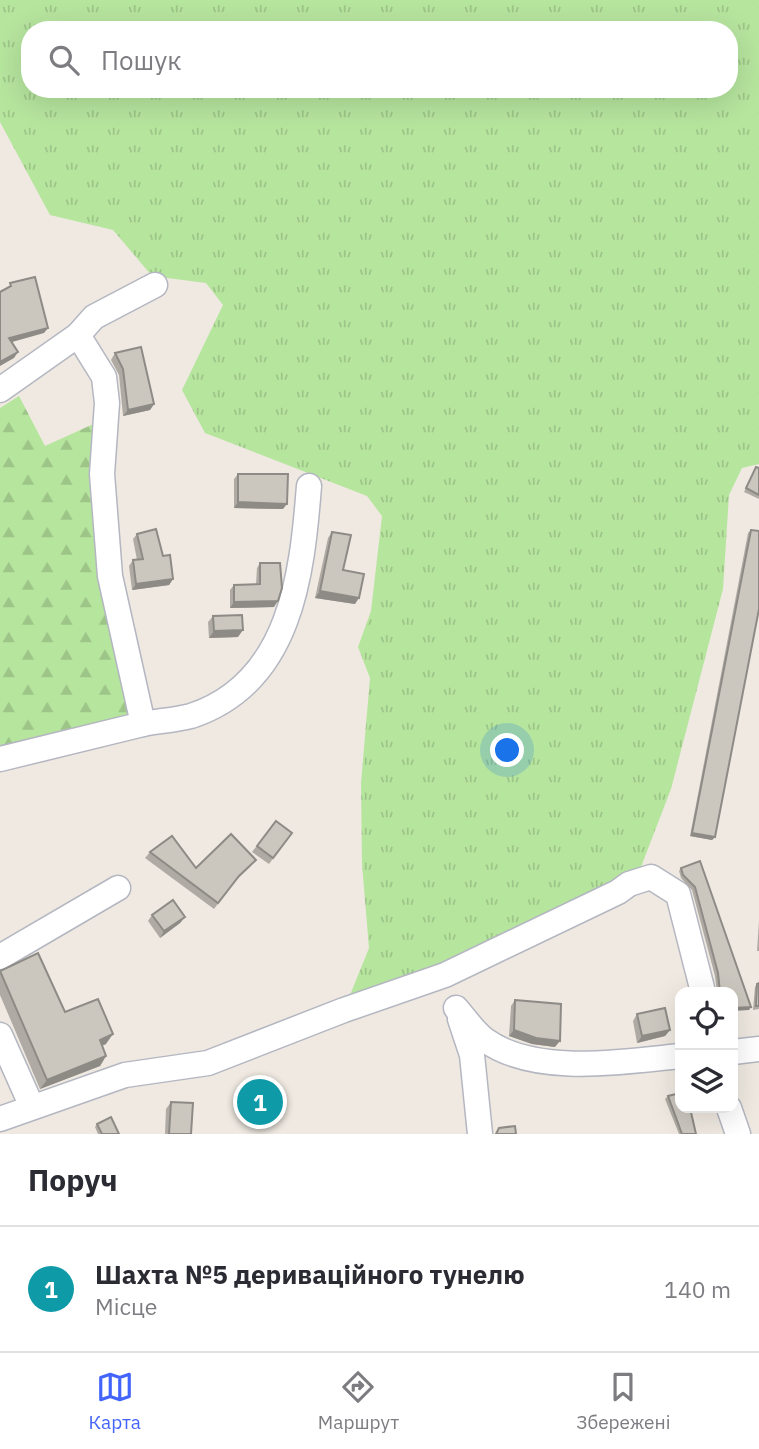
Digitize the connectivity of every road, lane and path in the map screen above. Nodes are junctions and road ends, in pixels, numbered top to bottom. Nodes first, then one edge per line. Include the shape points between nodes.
1 (155, 285) dead end
2 (78, 335) junction
3 (0, 390) edge
4 (309, 486) dead end
5 (143, 724) junction
6 (0, 759) edge
7 (118, 888) dead end
8 (0, 957) edge
9 (445, 975) junction
10 (702, 987) edge
11 (456, 1008) junction
12 (0, 1035) edge
13 (759, 1049) edge
14 (738, 1051) edge
15 (675, 1056) edge
16 (32, 1107) junction
17 (731, 1113) edge
18 (0, 1119) edge
19 (480, 1134) edge
20 (738, 1134) edge

1 - 2 street via 94,317
2 - 3 street
2 - 5 street via 104,377 107,403 102,474 110,576
4 - 5 street via 295,598 268,657 244,685 220,702 190,716
5 - 6 street
7 - 8 street
9 - 10 street via 650,877 678,894
9 - 11 street
9 - 16 street via 208,1063 125,1075
11 - 15 street via 483,1038 505,1052 543,1062
11 - 19 street via 472,1055
12 - 16 street
13 - 14 street
16 - 18 street
17 - 20 street

